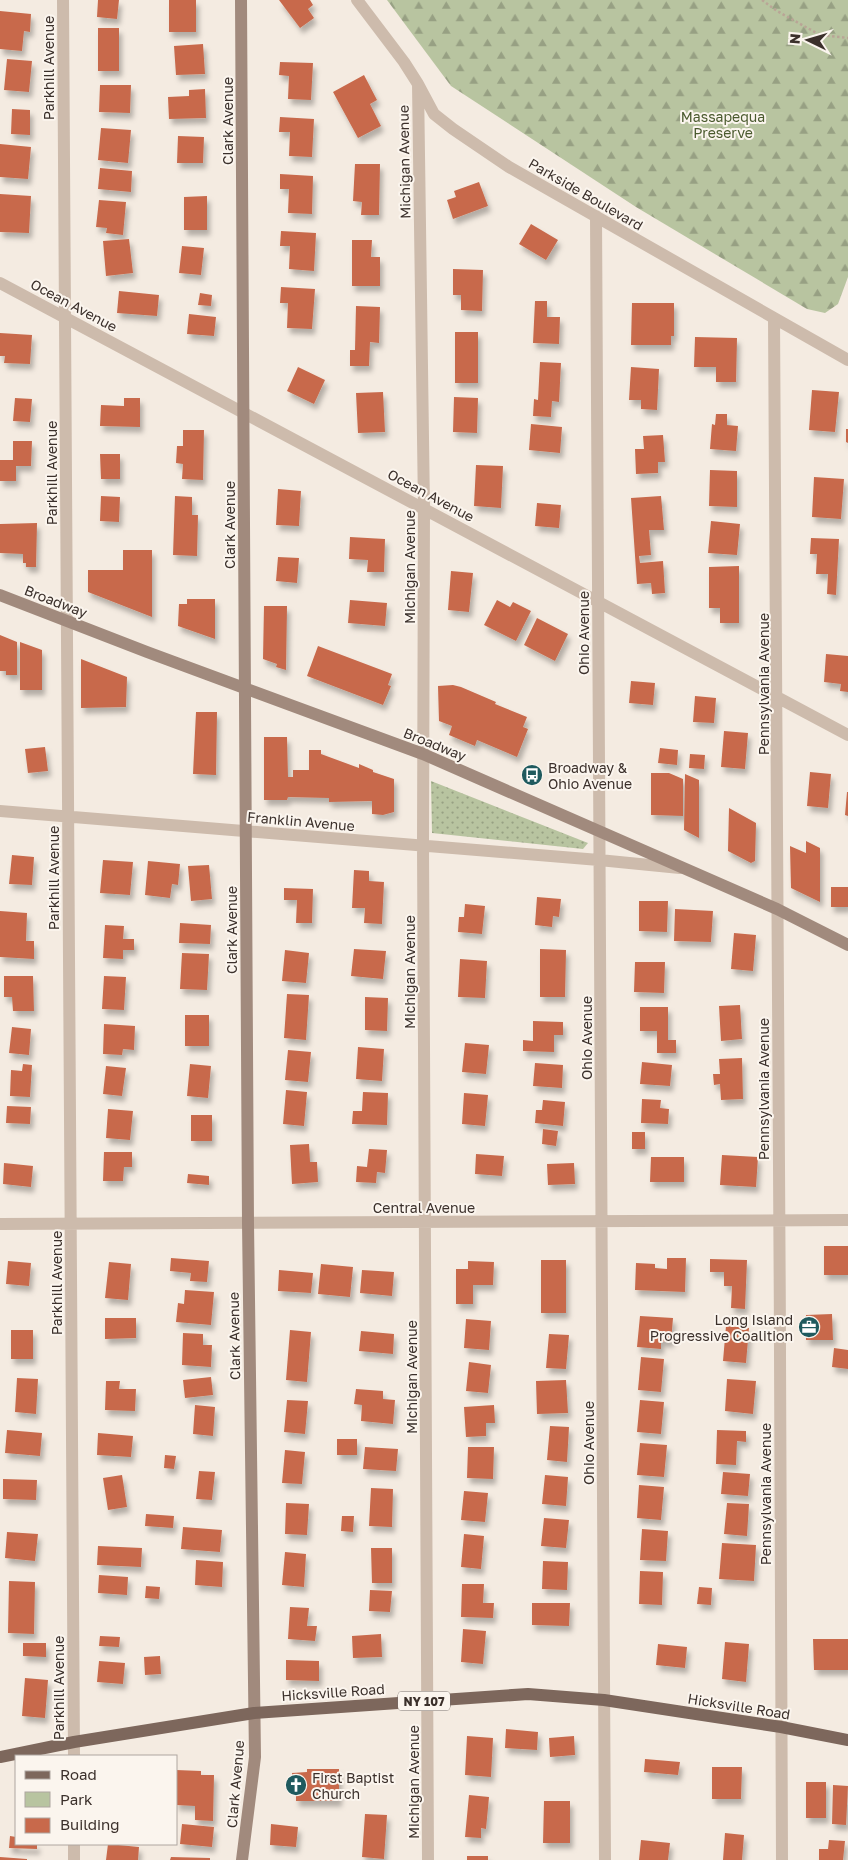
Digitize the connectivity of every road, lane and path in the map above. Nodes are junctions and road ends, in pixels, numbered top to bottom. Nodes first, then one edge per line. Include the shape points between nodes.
1 (63, 0) edge
2 (240, 0) edge
3 (357, 0) edge
4 (762, 0) edge
5 (848, 38) edge
6 (418, 84) junction
7 (596, 216) junction
8 (0, 282) edge
9 (65, 316) junction
10 (774, 318) junction
11 (848, 360) edge
12 (244, 412) junction
13 (424, 508) junction
14 (0, 595) edge
15 (598, 603) junction
16 (67, 621) junction
17 (244, 687) junction
18 (778, 698) junction
19 (848, 736) edge
20 (423, 754) junction
21 (0, 811) edge
22 (68, 816) junction
23 (246, 831) junction
24 (600, 831) junction
25 (423, 846) junction
26 (599, 860) junction
27 (684, 868) junction
28 (777, 909) junction
29 (848, 945) edge
30 (779, 1220) junction
31 (848, 1220) edge
32 (602, 1221) junction
33 (425, 1222) junction
34 (248, 1223) junction
35 (0, 1224) edge
36 (70, 1224) junction
37 (427, 1700) junction
38 (604, 1700) junction
39 (254, 1713) junction
40 (781, 1727) junction
41 (848, 1740) edge
42 (74, 1742) junction
43 (74, 1755) edge
44 (0, 1757) edge
45 (74, 1845) edge
46 (74, 1860) edge
47 (242, 1860) edge
48 (428, 1860) edge
49 (605, 1860) edge
50 (782, 1860) edge

1 - 9 street, Parkhill Avenue
2 - 12 street, Clark Avenue
3 - 6 street, Parkside Boulevard
4 - 5 path via 820,35
6 - 7 street, Parkside Boulevard via 434,114 452,130 509,167
6 - 13 street, Michigan Avenue
7 - 10 street, Parkside Boulevard
7 - 15 street, Ohio Avenue
8 - 9 street, Ocean Avenue
9 - 12 street, Ocean Avenue
9 - 16 street, Parkhill Avenue
10 - 11 street, Parkside Boulevard
10 - 18 street, Pennsylvania Avenue
12 - 13 street, Ocean Avenue
12 - 17 street, Clark Avenue
13 - 15 street, Ocean Avenue
13 - 20 street, Michigan Avenue
14 - 16 street, Broadway
15 - 18 street, Ocean Avenue
15 - 24 street, Ohio Avenue
16 - 17 street, Broadway
16 - 22 street, Parkhill Avenue
17 - 20 street, Broadway
17 - 23 street, Clark Avenue
18 - 19 street, Ocean Avenue
18 - 28 street, Pennsylvania Avenue
20 - 24 street, Broadway
20 - 25 street, Michigan Avenue
21 - 22 street, Franklin Avenue
22 - 23 street, Franklin Avenue
22 - 36 street, Parkhill Avenue
23 - 25 street, Franklin Avenue
23 - 34 street, Clark Avenue
24 - 26 street, Ohio Avenue
24 - 27 street, Broadway
25 - 26 street, Franklin Avenue
25 - 33 street, Michigan Avenue
26 - 27 street, Franklin Avenue
26 - 32 street, Ohio Avenue
27 - 28 street, Broadway
28 - 29 street, Broadway
28 - 30 street, Pennsylvania Avenue
30 - 31 street, Central Avenue
30 - 32 street, Central Avenue
30 - 40 street, Pennsylvania Avenue
32 - 33 street, Central Avenue
32 - 38 street, Ohio Avenue
33 - 34 street, Central Avenue
33 - 37 street, Michigan Avenue
34 - 36 street, Central Avenue
34 - 39 street, Clark Avenue
35 - 36 street, Central Avenue
36 - 42 street, Parkhill Avenue
37 - 38 main road, Hicksville Road / NY 107 via 528,1694
37 - 39 main road, Hicksville Road / NY 107
37 - 48 street, Michigan Avenue
38 - 40 main road, Hicksville Road / NY 107
38 - 49 street, Ohio Avenue
39 - 42 main road, Hicksville Road / NY 107
39 - 47 street, Clark Avenue via 255,1757
40 - 41 main road, Hicksville Road / NY 107
40 - 50 street, Pennsylvania Avenue
42 - 43 street, Parkhill Avenue
42 - 44 main road, Hicksville Road / NY 107
45 - 46 street

